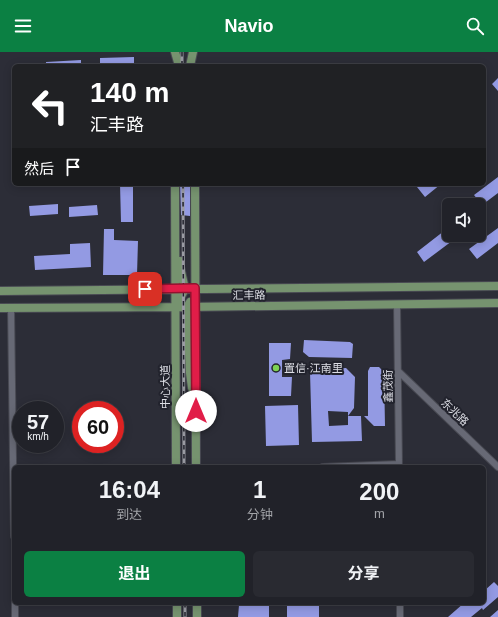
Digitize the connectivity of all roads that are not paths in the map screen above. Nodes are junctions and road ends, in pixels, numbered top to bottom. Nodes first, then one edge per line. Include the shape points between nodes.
1 (175, 52) edge
2 (194, 52) edge
3 (174, 64) edge
4 (178, 64) edge
5 (191, 64) edge
6 (194, 64) edge
7 (175, 186) edge
8 (180, 186) edge
9 (190, 186) edge
10 (195, 186) edge
11 (180, 267) junction
12 (195, 276) junction
13 (498, 286) edge
14 (195, 288) junction
15 (175, 289) junction
16 (185, 289) junction
17 (0, 291) edge
18 (498, 303) edge
19 (397, 304) junction
20 (11, 307) junction
21 (175, 307) junction
22 (191, 307) junction
23 (0, 308) edge
24 (189, 331) junction
25 (176, 333) junction
26 (398, 371) junction
27 (196, 411) junction
28 (13, 465) edge
29 (176, 465) edge
30 (196, 465) edge
31 (399, 465) edge
32 (498, 467) edge
33 (15, 605) edge
34 (177, 605) edge
35 (197, 605) edge
36 (400, 605) edge
37 (15, 617) edge
38 (177, 617) edge
39 (197, 617) edge
40 (400, 617) edge

1 - 3 main road
1 - 4 main road
2 - 5 main road
2 - 6 main road
7 - 15 main road, 中心大道
8 - 11 main road, 中心大道
9 - 12 main road via 191,266
10 - 12 main road
11 - 15 main road, 中心大道
11 - 16 main road, 中心大道
12 - 14 main road
13 - 14 main road, 汇丰路
14 - 16 main road, 汇丰路
14 - 22 main road
15 - 16 main road, 汇丰路
15 - 17 main road, 汇丰路
15 - 21 main road, 中心大道
16 - 21 main road
18 - 19 main road, 汇丰路
19 - 22 main road, 汇丰路
19 - 26 street, 鑫茂街
20 - 21 main road, 汇丰路
20 - 23 main road, 汇丰路
20 - 28 street
21 - 22 main road, 汇丰路
21 - 25 main road, 中心大道
22 - 24 main road
22 - 27 main road
24 - 25 main road via 183,324 179,325
24 - 27 main road via 190,373
25 - 29 main road, 中心大道
26 - 31 street, 鑫茂街
26 - 32 street, 东兆路
27 - 30 main road
33 - 37 street
34 - 38 main road
35 - 39 main road
36 - 40 street

